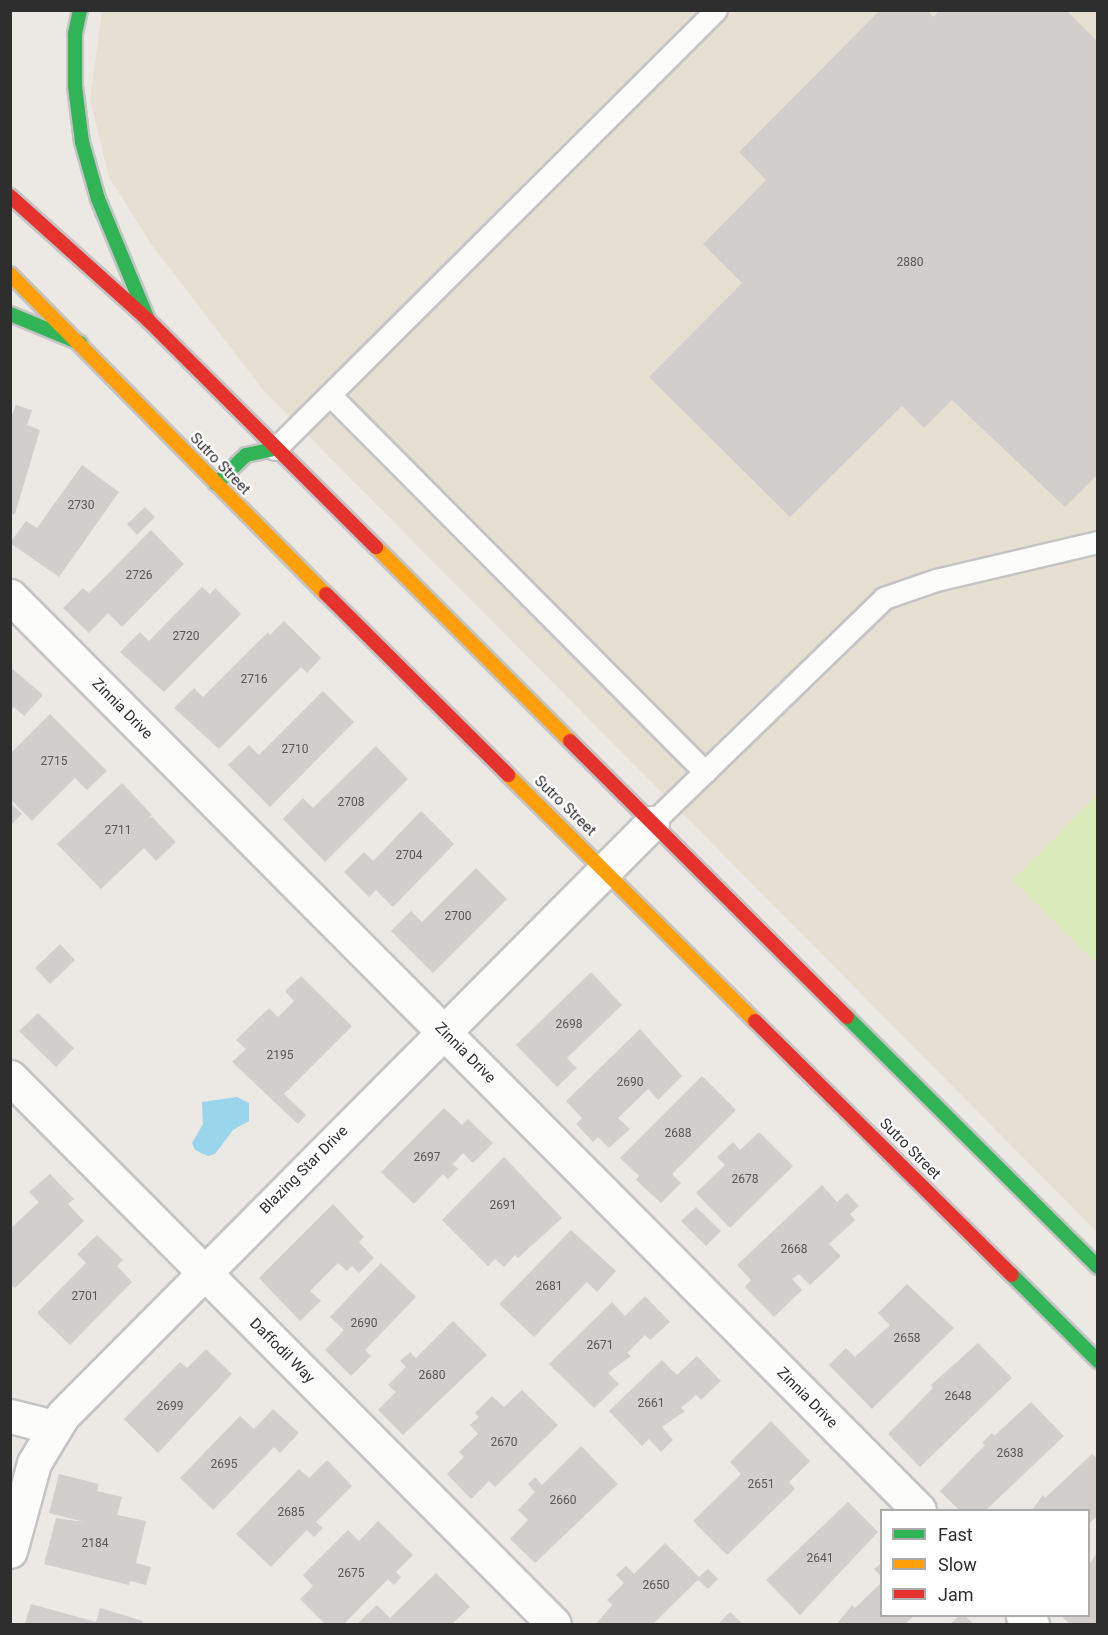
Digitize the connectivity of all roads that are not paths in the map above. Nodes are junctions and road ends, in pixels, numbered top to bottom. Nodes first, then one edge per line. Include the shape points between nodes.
1 (80, 10) edge
2 (716, 10) edge
3 (10, 196) edge
4 (10, 274) edge
5 (10, 314) edge
6 (148, 321) junction
7 (80, 342) junction
8 (330, 394) junction
9 (275, 449) junction
10 (216, 484) junction
11 (1098, 542) edge
12 (10, 596) edge
13 (705, 772) junction
14 (652, 823) junction
15 (606, 868) junction
16 (444, 1032) junction
17 (10, 1077) edge
18 (1098, 1267) edge
19 (202, 1271) junction
20 (1098, 1361) edge
21 (10, 1416) edge
22 (54, 1427) junction
23 (918, 1509) edge
24 (10, 1551) edge
25 (543, 1621) edge

1 - 6 main road via 75,34 75,86 81,142 98,199
2 - 8 lane
3 - 6 main road
4 - 7 main road, Sutro Street
5 - 7 main road
6 - 9 main road
7 - 10 main road, Sutro Street
8 - 9 lane
8 - 13 lane
9 - 10 main road via 246,455
9 - 14 main road
10 - 15 main road, Sutro Street
11 - 13 lane via 936,580 884,598
12 - 16 street, Zinnia Drive
13 - 14 lane
14 - 15 street, Blazing Star Drive
14 - 18 main road
15 - 16 street, Blazing Star Drive
15 - 20 main road, Sutro Street
16 - 19 street, Blazing Star Drive
16 - 23 street, Zinnia Drive
17 - 19 street, Daffodil Way
19 - 22 street, Blazing Star Drive
19 - 25 street, Daffodil Way
21 - 22 street
22 - 24 street, Blazing Star Drive via 34,1463

